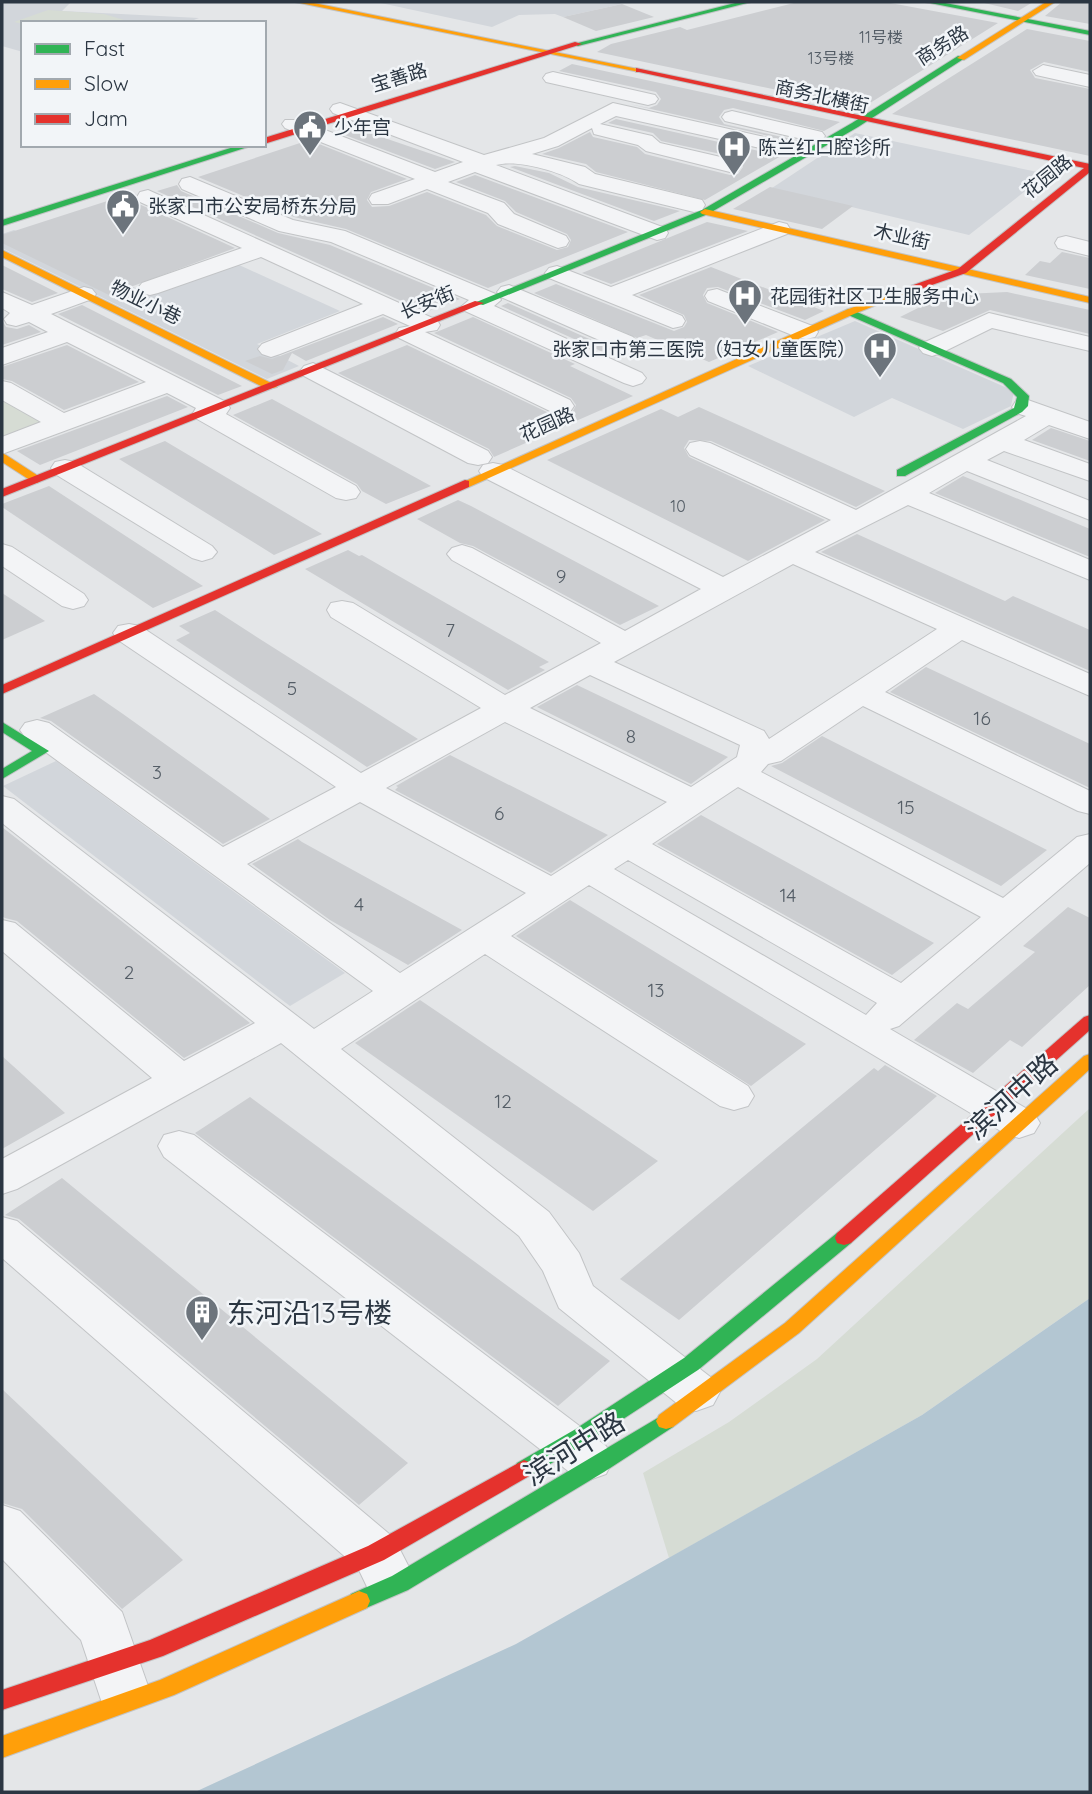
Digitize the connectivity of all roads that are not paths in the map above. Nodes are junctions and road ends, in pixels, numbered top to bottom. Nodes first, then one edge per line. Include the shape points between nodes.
1 (299, 2) edge
2 (718, 2) edge
3 (747, 2) edge
4 (929, 2) edge
5 (1051, 2) edge
6 (1022, 20) junction
7 (1055, 24) joint
8 (1090, 31) edge
9 (530, 48) junction
10 (547, 52) junction
11 (1043, 71) dead end
12 (650, 76) junction
13 (553, 78) dead end
14 (1090, 81) edge
15 (620, 93) junction
16 (728, 103) junction
17 (346, 111) junction
18 (860, 122) junction
19 (582, 126) junction
20 (297, 127) junction
21 (697, 128) junction
22 (266, 133) edge
23 (815, 136) dead end
24 (266, 140) edge
25 (760, 142) dead end
26 (219, 147) edge
27 (244, 147) edge
28 (509, 155) junction
29 (480, 164) junction
30 (730, 166) dead end
31 (1088, 171) edge
32 (431, 180) junction
33 (601, 182) junction
34 (190, 184) dead end
35 (148, 197) dead end
36 (380, 199) dead end
37 (568, 200) junction
38 (700, 209) junction
39 (2, 214) edge
40 (340, 215) dead end
41 (2, 223) edge
42 (779, 229) junction
43 (657, 233) junction
44 (558, 241) dead end
45 (1066, 243) dead end
46 (262, 249) junction
47 (1090, 249) edge
48 (2, 253) edge
49 (430, 253) junction
50 (402, 264) junction
51 (962, 271) junction
52 (557, 273) junction
53 (150, 288) dead end
54 (84, 295) junction
55 (611, 295) junction
56 (494, 296) junction
57 (717, 296) dead end
58 (2, 299) edge
59 (1090, 300) edge
60 (384, 305) junction
61 (850, 312) junction
62 (30, 314) junction
63 (673, 321) dead end
64 (2, 324) edge
65 (418, 329) junction
66 (806, 332) junction
67 (68, 333) junction
68 (624, 342) dead end
69 (1090, 344) edge
70 (932, 348) junction
71 (271, 349) dead end
72 (2, 358) edge
73 (313, 371) junction
74 (633, 378) dead end
75 (168, 383) junction
76 (271, 387) junction
77 (2, 389) edge
78 (561, 406) dead end
79 (1031, 406) junction
80 (212, 410) junction
81 (1090, 419) edge
82 (62, 423) junction
83 (1090, 430) edge
84 (1002, 441) junction
85 (2, 446) edge
86 (700, 449) dead end
87 (2, 457) edge
88 (966, 461) junction
89 (486, 464) junction
90 (65, 468) junction
91 (1090, 473) edge
92 (37, 479) junction
93 (904, 484) junction
94 (346, 492) dead end
95 (2, 493) edge
96 (1090, 511) edge
97 (855, 520) junction
98 (202, 552) dead end
99 (791, 552) junction
100 (2, 553) edge
101 (462, 554) dead end
102 (1090, 571) edge
103 (723, 589) junction
104 (74, 600) dead end
105 (342, 610) dead end
106 (960, 628) junction
107 (129, 633) junction
108 (624, 643) junction
109 (589, 663) junction
110 (1090, 686) edge
111 (2, 690) edge
112 (862, 693) junction
113 (505, 709) junction
114 (2, 726) edge
115 (39, 740) junction
116 (748, 764) junction
117 (2, 775) edge
118 (362, 789) junction
119 (694, 802) junction
120 (1090, 804) edge
121 (2, 806) edge
122 (628, 845) junction
123 (1090, 845) edge
124 (220, 864) junction
125 (589, 870) junction
126 (554, 893) junction
127 (1006, 915) junction
128 (2, 932) edge
129 (485, 937) junction
130 (400, 992) junction
131 (904, 1002) junction
132 (1090, 1021) edge
133 (866, 1033) junction
134 (298, 1037) junction
135 (1090, 1060) edge
136 (182, 1081) junction
137 (734, 1096) dead end
138 (1006, 1116) junction
139 (178, 1146) dead end
140 (2, 1178) edge
141 (2, 1233) edge
142 (688, 1385) junction
143 (583, 1454) junction
144 (2, 1526) edge
145 (384, 1570) junction
146 (120, 1682) junction
147 (2, 1700) edge
148 (2, 1747) edge

1 - 9 street, 商务北横街
2 - 9 street, 宝善路
3 - 10 street, 宝善路
4 - 6 street
5 - 6 street, 商务路
6 - 7 street
6 - 18 street, 商务路
7 - 8 street
9 - 10 street, 商务北横街
9 - 17 street, 宝善路
10 - 12 street, 商务北横街
10 - 17 street, 宝善路
11 - 14 street
12 - 15 street
12 - 16 street, 商务北横街
13 - 15 street
15 - 16 street
16 - 18 street, 商务北横街
16 - 21 street
16 - 23 street
17 - 20 street, 宝善路
17 - 29 street
18 - 31 street, 商务北横街
18 - 38 street, 长安街
19 - 21 street via 613,109
19 - 28 street
19 - 30 street
20 - 22 street, 宝善路
20 - 24 street, 宝善路
20 - 32 street
21 - 25 street
26 - 39 street
27 - 41 street
28 - 29 street
28 - 33 street
29 - 32 street
29 - 37 street
31 - 51 street, 花园路
32 - 36 street
32 - 44 street
33 - 37 street
33 - 38 street
34 - 50 street via 288,226 337,236
35 - 46 street
37 - 43 street
38 - 42 street, 木业街
38 - 43 street, 长安街
40 - 49 street
42 - 51 street, 木业街
42 - 55 street
43 - 52 street, 长安街
45 - 47 street
46 - 53 street
46 - 60 street
48 - 54 street, 物业小巷
49 - 50 street
49 - 56 street
50 - 56 street
51 - 59 street, 木业街
51 - 61 street, 花园路
52 - 55 street
52 - 56 street, 长安街
54 - 62 street
54 - 76 street, 物业小巷
55 - 63 street
56 - 65 street, 长安街
56 - 68 street
56 - 74 street
57 - 66 street
58 - 62 street
60 - 65 street
60 - 71 street
61 - 66 street, 花园路
61 - 70 street
62 - 64 street
62 - 67 street
65 - 73 street, 长安街
65 - 78 street
66 - 89 street, 花园路
67 - 72 street
67 - 75 street
69 - 70 street via 989,320
70 - 79 street via 1007,381
73 - 76 street, 长安街
73 - 89 street
75 - 80 street
75 - 82 street
76 - 80 street, 长安街
77 - 82 street
79 - 81 street
79 - 83 street
79 - 84 street
79 - 93 street
80 - 90 street, 长安街
80 - 94 street
82 - 85 street
84 - 88 street
84 - 91 street
86 - 97 street
87 - 92 street
88 - 93 street
88 - 96 street
89 - 103 street
89 - 107 street, 花园路
90 - 92 street, 长安街
90 - 98 street
92 - 95 street, 长安街
93 - 97 street
93 - 102 street
97 - 99 street
99 - 103 street
99 - 106 street
100 - 104 street
101 - 108 street
103 - 108 street
105 - 113 street
106 - 110 street
106 - 112 street
107 - 111 street, 花园路
107 - 118 street
108 - 109 street
109 - 113 street
109 - 116 street via 752,738 757,745
112 - 116 street
112 - 120 street
113 - 118 street
113 - 119 street
114 - 115 street
115 - 117 street
115 - 124 street
116 - 119 street
116 - 127 street
118 - 124 street
118 - 126 street
119 - 122 street
121 - 134 street
122 - 125 street
122 - 131 street
123 - 127 street
124 - 130 street
125 - 126 street
125 - 133 street
126 - 129 street
127 - 131 street
128 - 136 street
129 - 130 street
129 - 137 street
130 - 134 street
131 - 133 street
132 - 138 street, 滨河中路
133 - 138 street
134 - 136 street
134 - 142 street via 534,1224 563,1265 575,1296
135 - 138 street, 滨河中路
136 - 140 street
138 - 142 street, 滨河中路 via 792,1328
138 - 142 street, 滨河中路 via 894,1195 691,1364
139 - 143 street
141 - 145 street
142 - 143 street, 滨河中路
142 - 143 street, 滨河中路
143 - 145 street, 滨河中路
143 - 145 street, 滨河中路
144 - 146 street via 104,1628
145 - 146 street, 滨河中路 via 155,1649
145 - 146 street, 滨河中路 via 166,1688
146 - 147 street, 滨河中路
146 - 148 street, 滨河中路

